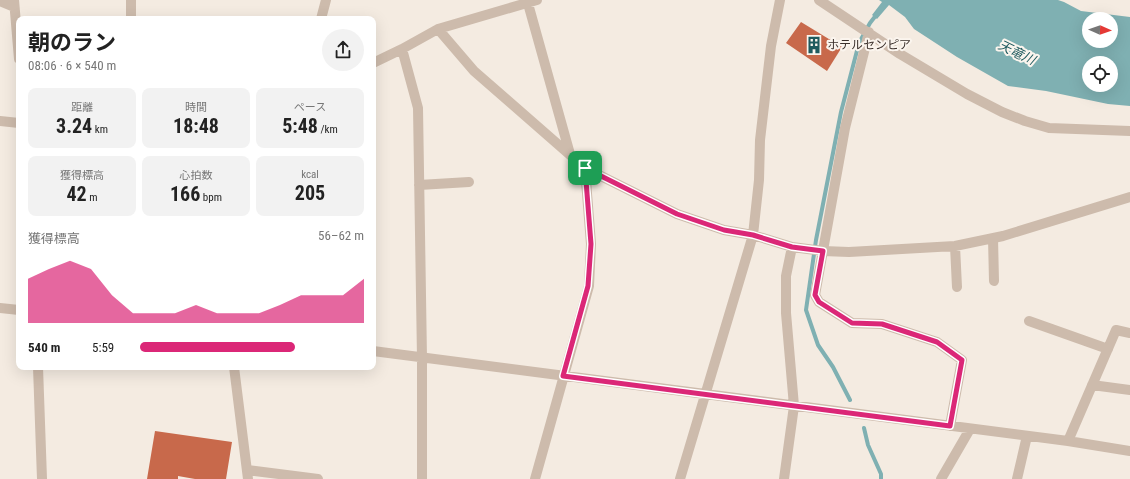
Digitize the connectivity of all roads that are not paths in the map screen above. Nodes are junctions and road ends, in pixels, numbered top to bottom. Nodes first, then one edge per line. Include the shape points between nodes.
1 (131, 0) edge
2 (326, 0) edge
3 (780, 0) edge
4 (819, 0) edge
5 (0, 1) edge
6 (531, 1) edge
7 (14, 4) edge
8 (131, 16) edge
9 (322, 16) edge
10 (16, 26) edge
11 (438, 29) junction
12 (869, 32) junction
13 (402, 49) junction
14 (376, 62) edge
15 (0, 121) edge
16 (16, 123) edge
17 (1130, 131) edge
18 (571, 155) junction
19 (585, 168) junction
20 (469, 182) dead end
21 (419, 185) junction
22 (1130, 197) edge
23 (753, 235) junction
24 (993, 238) junction
25 (955, 246) junction
26 (792, 247) junction
27 (823, 251) junction
28 (994, 281) dead end
29 (957, 287) dead end
30 (0, 308) edge
31 (16, 310) edge
32 (1029, 320) dead end
33 (1130, 333) edge
34 (1108, 349) junction
35 (376, 351) edge
36 (422, 358) junction
37 (38, 370) edge
38 (234, 370) edge
39 (563, 376) junction
40 (1092, 385) junction
41 (1130, 390) edge
42 (705, 394) junction
43 (794, 406) junction
44 (950, 426) junction
45 (970, 429) junction
46 (1027, 436) junction
47 (1068, 441) junction
48 (1130, 451) edge
49 (248, 475) edge
50 (42, 479) edge
51 (318, 479) edge
52 (422, 479) edge
53 (535, 479) edge
54 (680, 479) edge
55 (784, 479) edge
56 (940, 479) edge
57 (1017, 479) edge

1 - 8 street
2 - 9 street
3 - 23 street via 770,54 760,140
4 - 12 street
5 - 7 street
6 - 11 street
6 - 18 street
7 - 10 street
11 - 13 street
11 - 18 street via 474,71
12 - 17 street via 900,54 967,94 1025,121 1049,128
12 - 27 street via 845,128
13 - 14 street
13 - 21 street via 418,108
15 - 16 street
18 - 19 street
19 - 23 street via 677,214 724,230
19 - 39 street via 591,244 588,286
20 - 21 street
21 - 36 street
22 - 24 street
23 - 26 street
23 - 42 street
24 - 25 street
24 - 28 street
25 - 27 street
25 - 29 street
26 - 27 street
26 - 43 street via 786,276 786,313
27 - 44 street via 815,295 819,302 852,323 882,324 937,342 962,360
30 - 31 street
32 - 34 street
33 - 34 street via 1116,330
34 - 40 street
35 - 36 street
36 - 39 street
36 - 52 street
37 - 50 street
38 - 49 street
39 - 42 street
39 - 53 street
40 - 41 street
40 - 47 street
42 - 43 street
42 - 54 street
43 - 44 street
43 - 55 street
44 - 45 street
45 - 46 street
45 - 56 street
46 - 47 street
46 - 57 street
47 - 48 street
49 - 51 street

